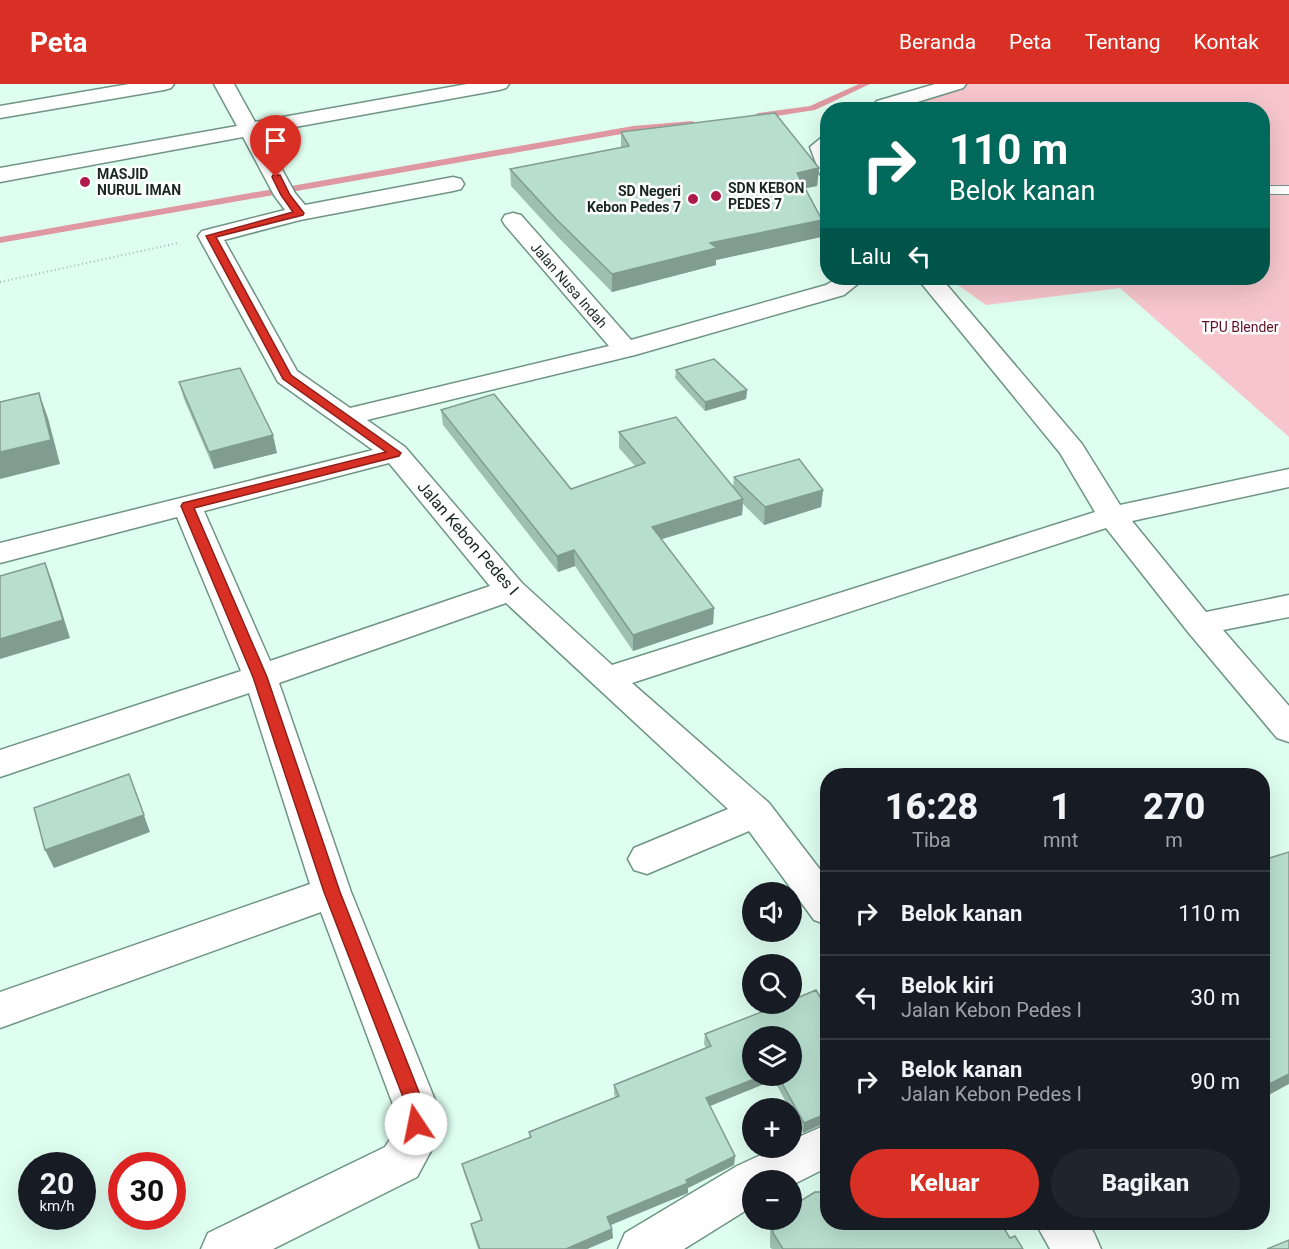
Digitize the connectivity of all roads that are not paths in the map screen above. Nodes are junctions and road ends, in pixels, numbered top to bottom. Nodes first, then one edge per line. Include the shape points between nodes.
1 (164, 84) edge
2 (224, 84) edge
3 (500, 84) edge
4 (956, 84) edge
5 (895, 102) edge
6 (0, 112) edge
7 (249, 128) junction
8 (0, 175) edge
9 (453, 184) dead end
10 (1270, 190) edge
11 (1289, 190) edge
12 (287, 195) junction
13 (513, 220) dead end
14 (842, 285) edge
15 (934, 285) edge
16 (626, 350) junction
17 (343, 417) junction
18 (395, 453) junction
19 (1289, 478) edge
20 (187, 506) junction
21 (1112, 516) junction
22 (0, 553) edge
23 (511, 590) junction
24 (1289, 606) edge
25 (1198, 624) junction
26 (260, 677) junction
27 (606, 679) junction
28 (1289, 729) edge
29 (0, 764) edge
30 (756, 813) junction
31 (647, 859) dead end
32 (332, 892) junction
33 (820, 898) edge
34 (0, 1010) edge
35 (820, 1149) edge
36 (777, 1170) edge
37 (742, 1188) edge
38 (1064, 1230) edge
39 (224, 1249) edge
40 (641, 1249) edge
41 (1078, 1249) edge

1 - 6 street
2 - 7 street
3 - 7 street
4 - 5 street
7 - 8 street
7 - 12 street
9 - 12 street
10 - 11 lane
12 - 17 street, Jalan Kebon Pedes I via 210,236 287,376
13 - 16 street, Jalan Nusa Indah
14 - 16 street
15 - 21 street via 1071,450
16 - 17 street
17 - 18 street, Jalan Kebon Pedes I
18 - 20 street
18 - 23 street, Jalan Kebon Pedes I
19 - 21 street
20 - 22 street
20 - 26 street
21 - 25 street
21 - 27 street
23 - 26 street
23 - 27 street, Jalan Kebon Pedes I
24 - 25 street
25 - 28 street
26 - 29 street
26 - 32 street
27 - 30 street, Jalan Kebon Pedes I
30 - 31 street
30 - 33 street, Jalan Kebon Pedes I
32 - 34 street
32 - 39 street via 417,1110 416,1138 401,1162
35 - 36 street
37 - 40 street
38 - 41 street

